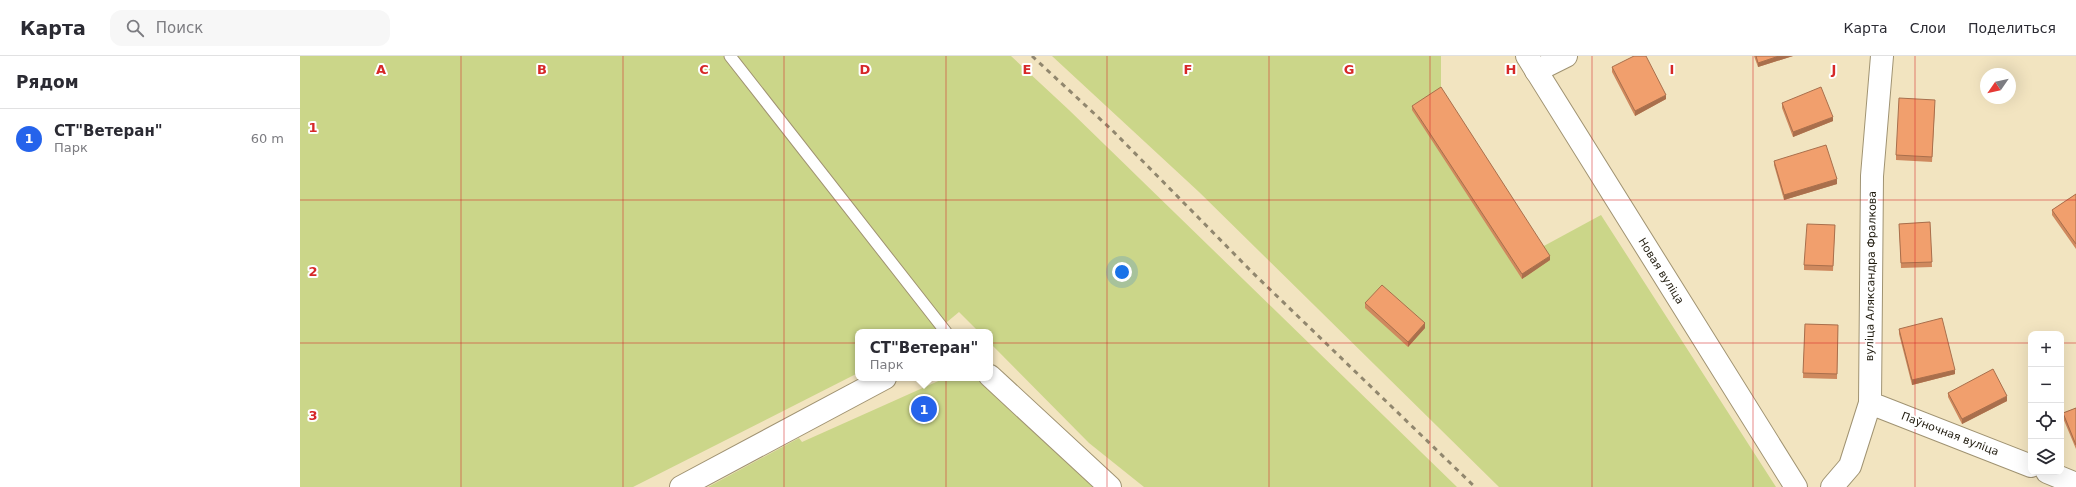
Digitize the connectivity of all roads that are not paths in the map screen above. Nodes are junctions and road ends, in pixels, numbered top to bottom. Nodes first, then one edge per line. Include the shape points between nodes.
1 (730, 56) edge
2 (1566, 56) edge
3 (1882, 56) edge
4 (1531, 63) edge
5 (944, 329) edge
6 (993, 379) edge
7 (879, 381) edge
8 (1870, 403) junction
9 (2028, 465) edge
10 (2054, 475) edge
11 (2076, 484) edge
12 (681, 487) edge
13 (1110, 487) edge
14 (1796, 487) edge
15 (1832, 487) edge

1 - 5 lane
2 - 4 street
3 - 8 street, вуліца Аляксандра Фралкова via 1872,176
4 - 14 street, Новая вуліца
6 - 13 street
7 - 12 street
8 - 9 street, Паўночная вуліца
8 - 15 street, вуліца Аляксандра Фралкова via 1850,466
10 - 11 street

